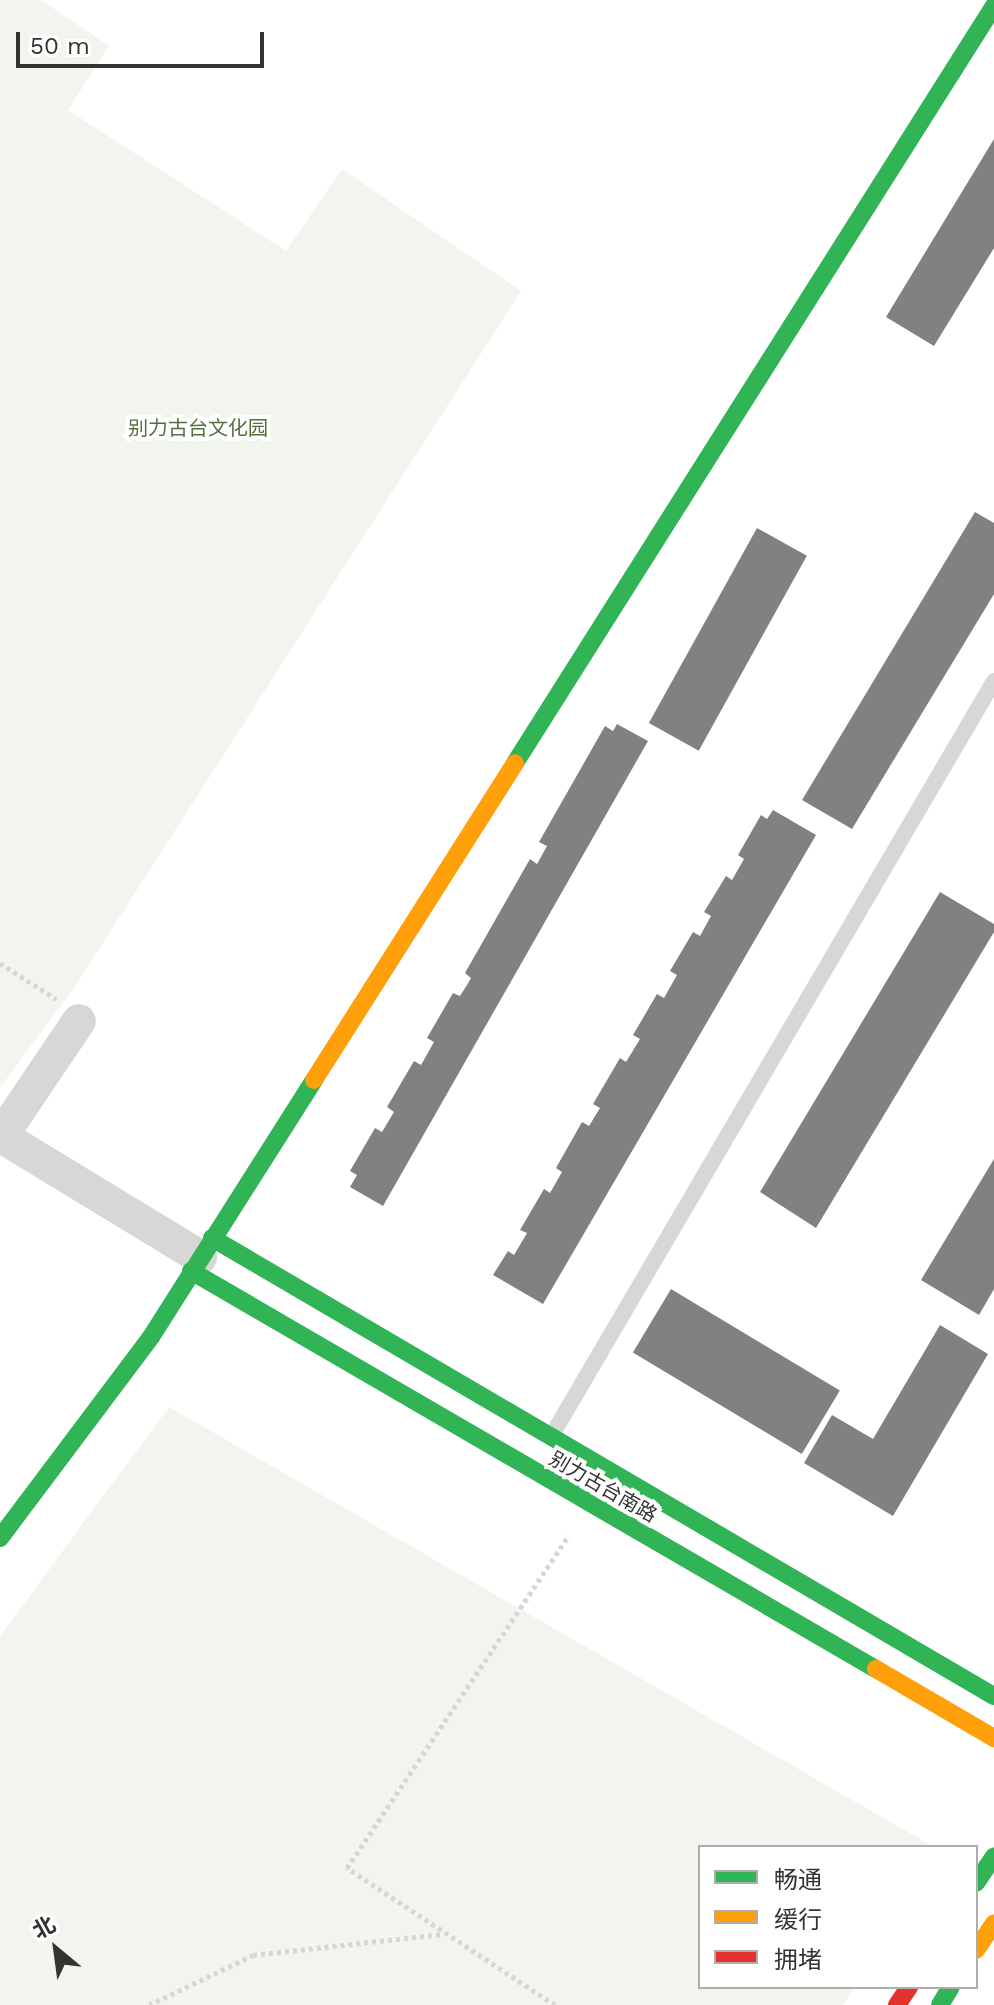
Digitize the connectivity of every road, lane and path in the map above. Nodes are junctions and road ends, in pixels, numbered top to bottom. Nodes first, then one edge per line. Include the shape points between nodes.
1 (994, 6) edge
2 (994, 681) edge
3 (0, 963) edge
4 (79, 1021) joint
5 (8, 1141) edge
6 (201, 1255) junction
7 (551, 1437) junction
8 (589, 1504) junction
9 (0, 1538) edge
10 (994, 1696) edge
11 (994, 1738) edge
12 (994, 1856) edge
13 (978, 1880) edge
14 (994, 1923) edge
15 (446, 1933) junction
16 (978, 1947) edge
17 (149, 2005) edge
18 (555, 2005) edge

1 - 6 street
2 - 7 lane
3 - 4 path via 46,990
4 - 5 street
5 - 6 street
6 - 7 street, 别力古台南路
6 - 8 street, 别力古台南路
6 - 9 street via 151,1337
7 - 10 street, 别力古台南路
8 - 11 street, 别力古台南路
8 - 15 path via 347,1868
12 - 13 street
14 - 16 street
15 - 17 path via 253,1955
15 - 18 path

